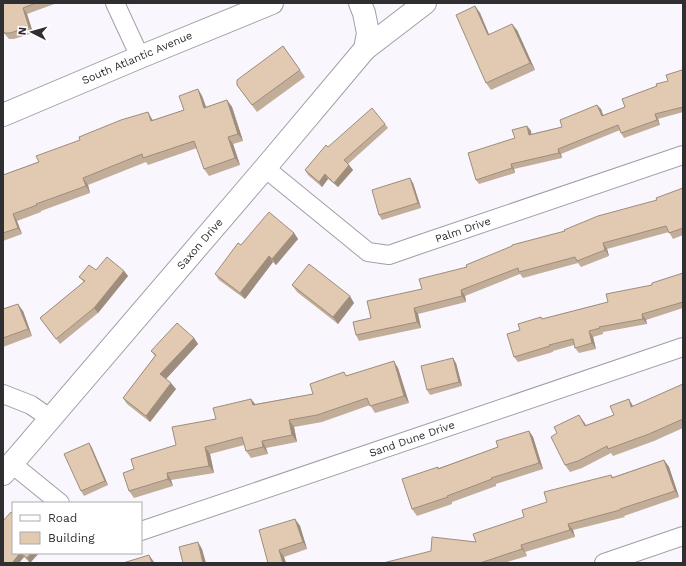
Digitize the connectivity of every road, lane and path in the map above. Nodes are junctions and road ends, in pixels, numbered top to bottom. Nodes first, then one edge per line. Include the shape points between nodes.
1 (115, 3) edge
2 (272, 3) edge
3 (360, 3) edge
4 (425, 3) edge
5 (366, 49) junction
6 (140, 57) junction
7 (3, 115) edge
8 (683, 155) edge
9 (266, 168) junction
10 (683, 347) edge
11 (3, 394) edge
12 (51, 419) junction
13 (8, 469) edge
14 (58, 502) edge
15 (142, 531) edge
16 (683, 536) edge
17 (604, 563) edge

1 - 6 street
2 - 6 street, South Atlantic Avenue
3 - 5 street via 368,34
4 - 5 street, Saxon Drive
5 - 9 street, Saxon Drive
6 - 7 street, South Atlantic Avenue
8 - 9 street, Palm Drive via 389,255 368,252
9 - 12 street, Saxon Drive
10 - 15 street, Sand Dune Drive
11 - 12 street via 31,405
12 - 13 street, Saxon Drive
13 - 14 street
16 - 17 street

